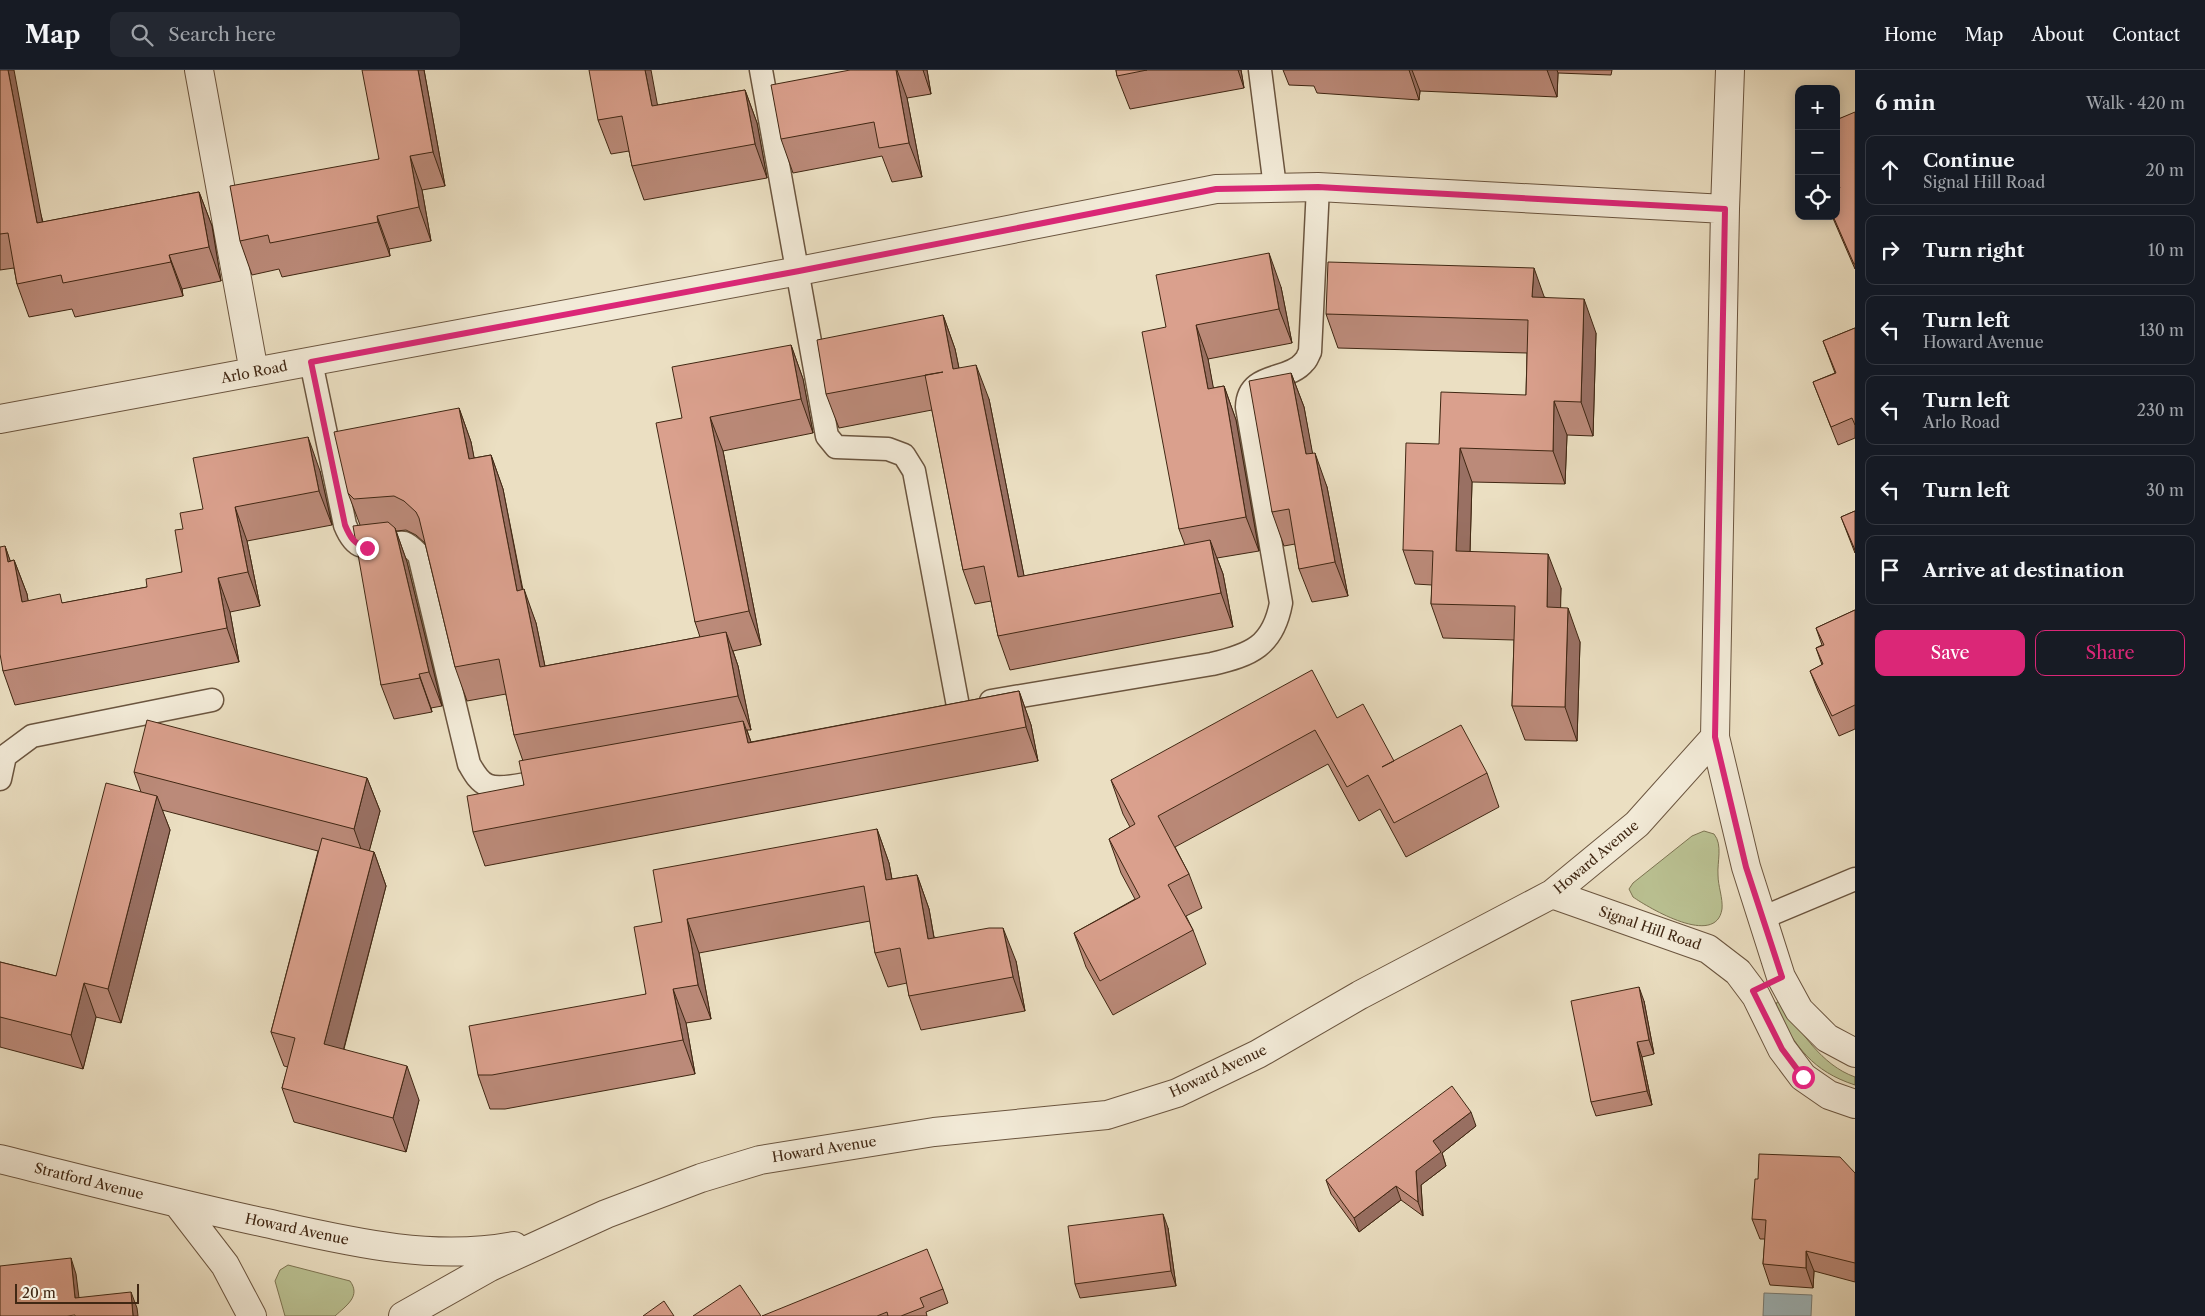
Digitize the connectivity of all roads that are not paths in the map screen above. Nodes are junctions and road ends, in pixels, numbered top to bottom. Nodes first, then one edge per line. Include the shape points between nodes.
1 (199, 70) edge
2 (761, 70) edge
3 (1260, 70) edge
4 (1730, 70) edge
5 (1275, 187) junction
6 (1318, 187) junction
7 (1725, 209) junction
8 (799, 271) junction
9 (311, 362) junction
10 (254, 372) junction
11 (0, 420) edge
12 (212, 700) dead end
13 (1715, 737) junction
14 (576, 774) edge
15 (0, 779) edge
16 (1855, 879) edge
17 (1552, 894) junction
18 (1762, 918) junction
19 (1782, 977) junction
20 (1753, 991) junction
21 (1855, 1053) edge
22 (1855, 1104) edge
23 (0, 1159) edge
24 (178, 1204) junction
25 (550, 1240) junction
26 (252, 1316) edge
27 (402, 1316) edge

1 - 10 street
2 - 8 lane
3 - 5 lane
4 - 7 street
5 - 6 street, Arlo Road
5 - 8 street, Arlo Road via 1216,189
6 - 7 street, Arlo Road
6 - 8 lane via 1310,352 1300,366 1262,382 1247,398 1280,604 1277,622 1270,636 1240,657 1212,664 949,708 914,471 904,455 888,449 836,447 827,436
7 - 13 street
8 - 9 street, Arlo Road
9 - 10 street, Arlo Road
9 - 14 lane via 350,538 367,548 402,542 419,555 469,764 477,778 497,788
10 - 11 street, Arlo Road
12 - 15 lane via 32,736 5,756
13 - 17 street, Howard Avenue via 1637,824
13 - 18 street via 1746,867
16 - 18 lane
17 - 20 street, Signal Hill Road via 1708,949 1738,972
17 - 25 street, Howard Avenue via 1360,995 1258,1054 1177,1093 1107,1115 934,1132 760,1160 632,1204
18 - 19 street
19 - 20 street
19 - 21 street via 1799,1010 1827,1038
20 - 22 street, Signal Hill Road via 1782,1049 1803,1077 1830,1095
23 - 24 street, Stratford Avenue
24 - 25 street, Howard Avenue via 336,1238 436,1253 492,1251
24 - 26 street via 225,1265
25 - 27 street, Howard Avenue via 490,1267

